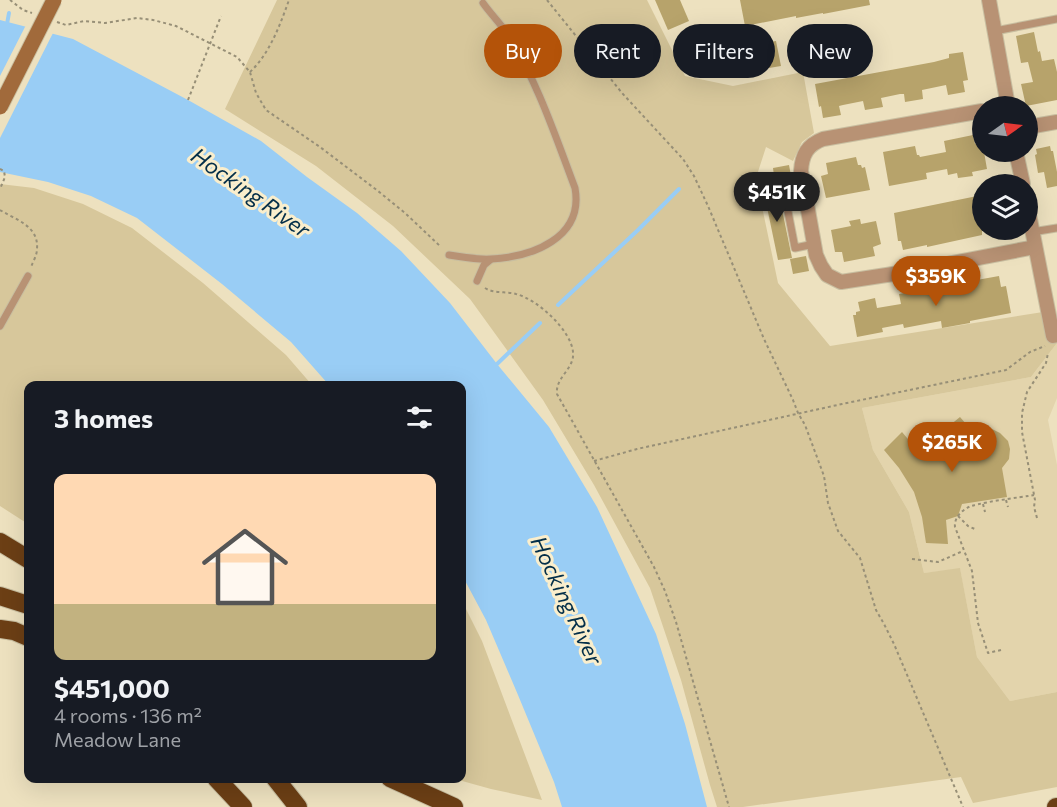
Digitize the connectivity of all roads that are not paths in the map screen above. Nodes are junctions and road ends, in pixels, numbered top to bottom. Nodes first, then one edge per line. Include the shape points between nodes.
1 (54, 0) edge
2 (989, 0) edge
3 (483, 3) dead end
4 (1057, 19) edge
5 (995, 31) junction
6 (1005, 96) edge
7 (0, 107) edge
8 (972, 113) edge
9 (1057, 122) edge
10 (1038, 125) edge
11 (804, 188) junction
12 (1057, 228) edge
13 (1038, 231) edge
14 (1034, 240) edge
15 (814, 244) junction
16 (1035, 247) junction
17 (449, 255) road end
18 (490, 260) junction
19 (28, 276) road end
20 (477, 281) road end
21 (0, 326) edge
22 (1053, 339) edge
23 (0, 542) edge
24 (24, 556) edge
25 (0, 596) edge
26 (24, 604) edge
27 (0, 628) edge
28 (24, 635) edge
29 (221, 783) edge
30 (279, 783) edge
31 (401, 783) edge
32 (243, 807) edge
33 (298, 807) edge
34 (454, 807) edge

1 - 7 main road, bridge
2 - 5 street
3 - 18 lane via 530,75 577,199 570,224 558,238 533,251
4 - 5 lane
5 - 6 street
8 - 11 street via 818,141 802,160
9 - 10 street
11 - 15 street
11 - 15 lane via 784,191 795,248
12 - 13 lane
14 - 16 street
15 - 16 street via 827,275 842,282
16 - 22 street
17 - 18 lane
18 - 20 lane
19 - 21 lane
23 - 24 highway
25 - 26 highway
27 - 28 highway
29 - 32 highway
30 - 33 highway
31 - 34 highway

